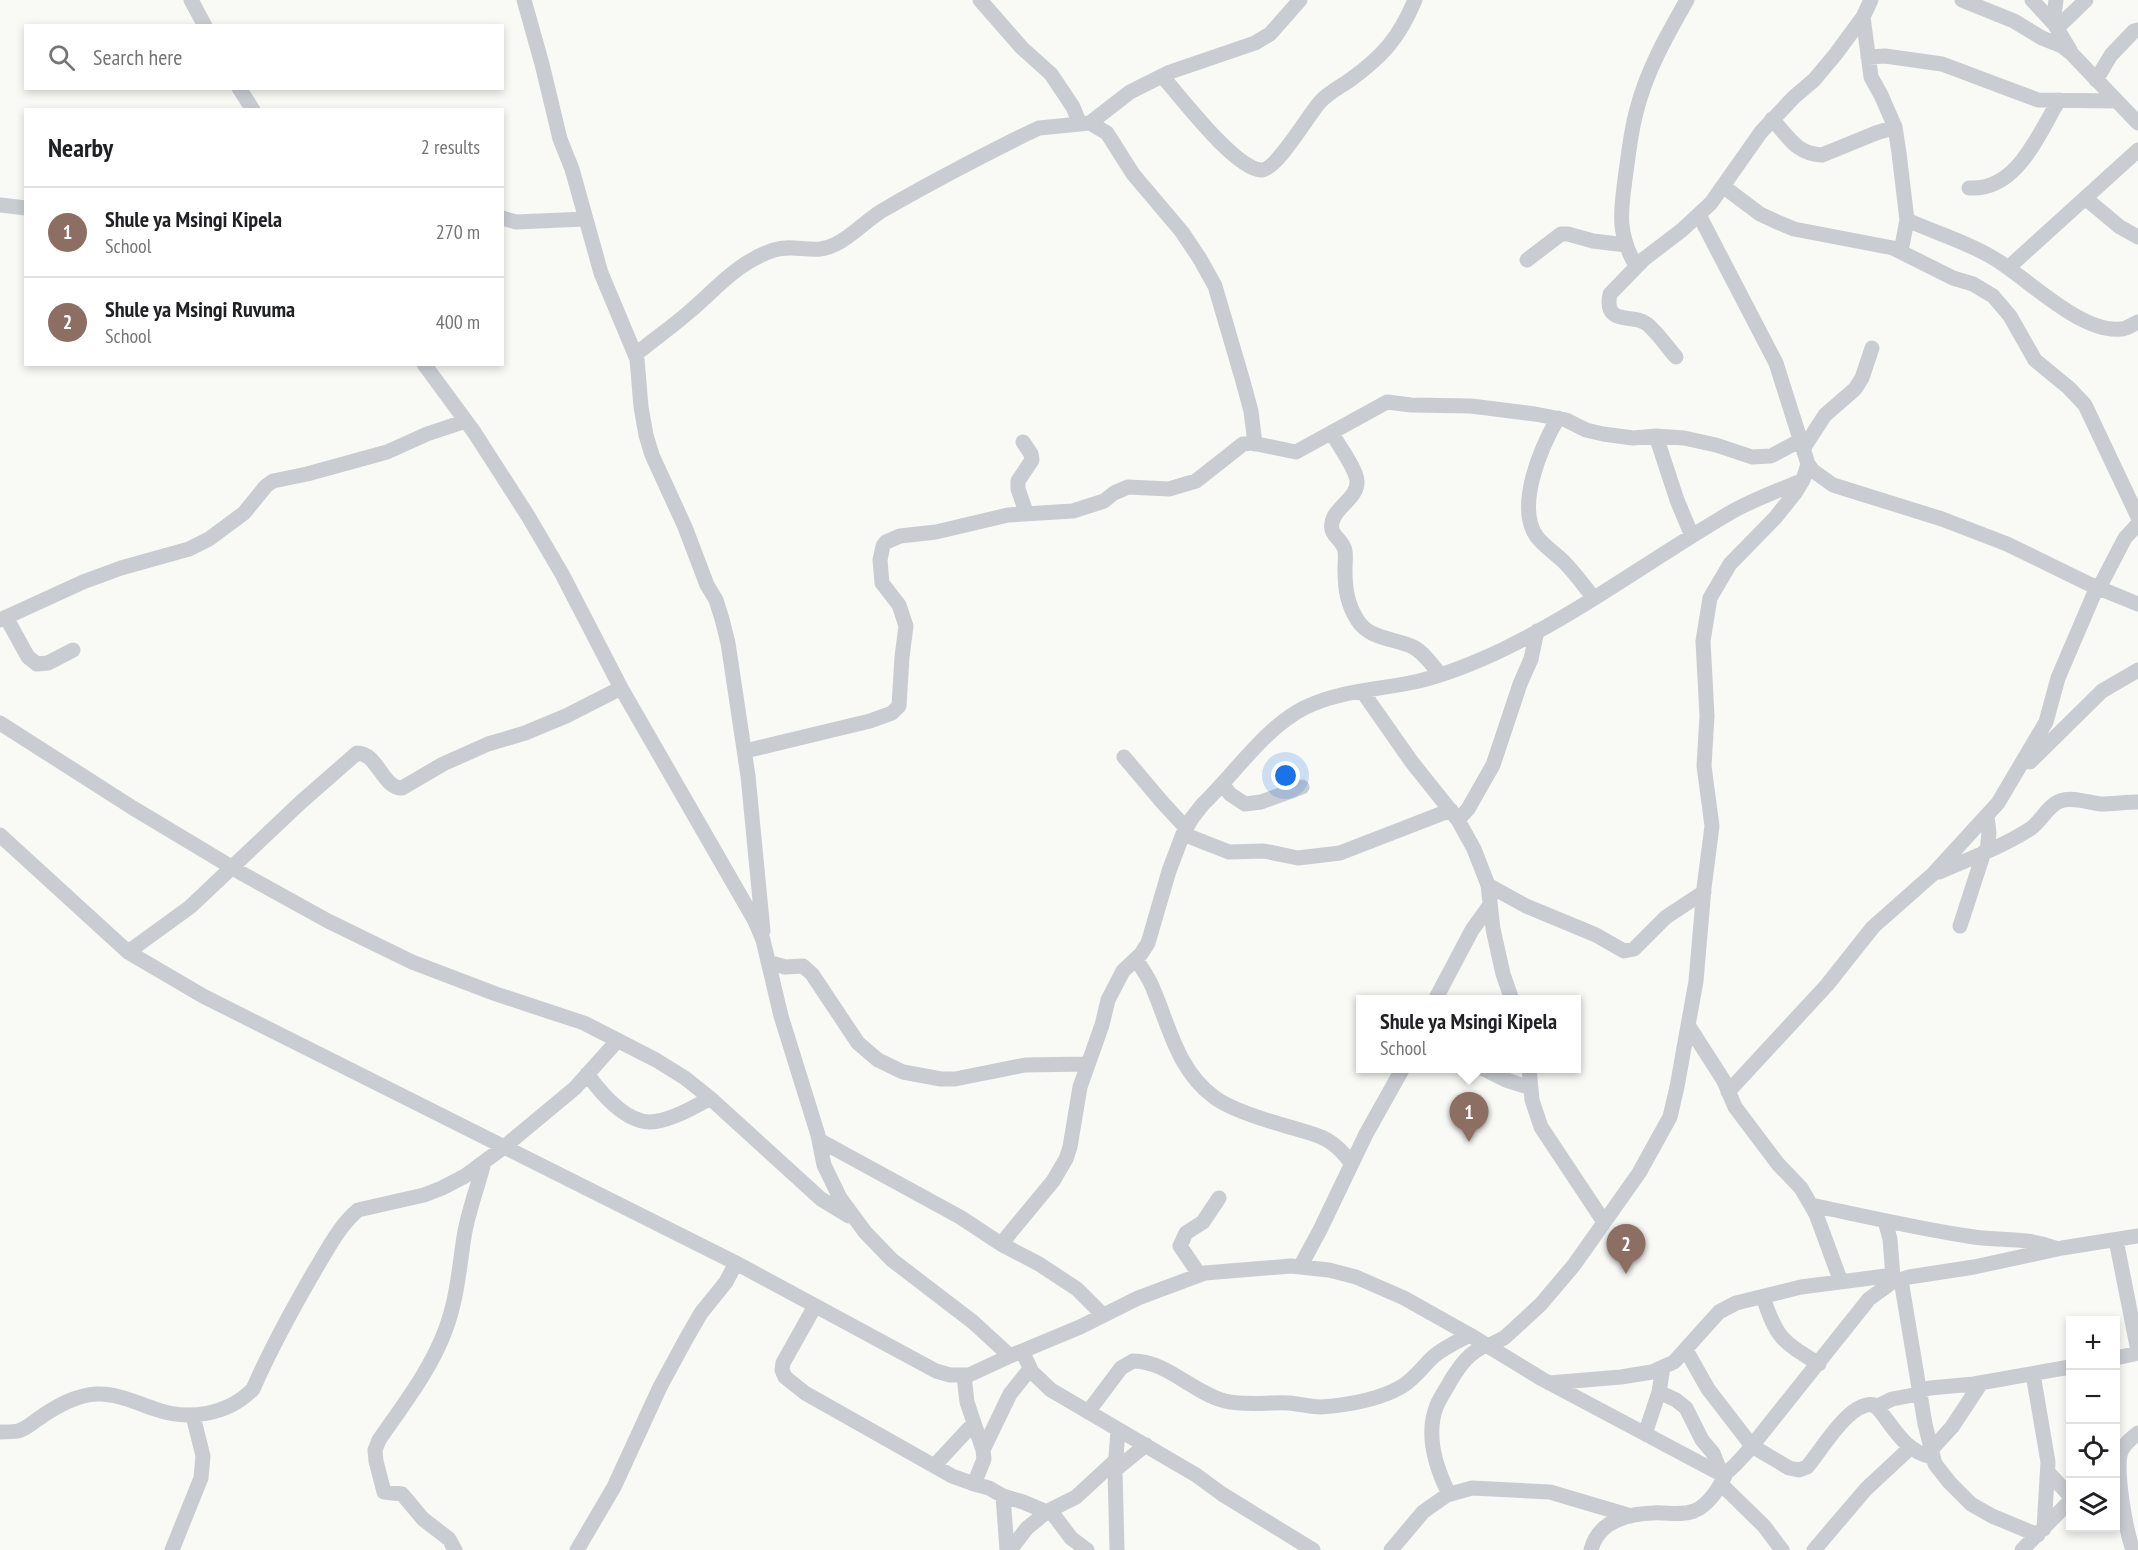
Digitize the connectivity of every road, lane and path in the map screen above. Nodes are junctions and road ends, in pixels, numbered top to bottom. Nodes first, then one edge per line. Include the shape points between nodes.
1 (191, 0) edge
2 (524, 0) edge
3 (980, 0) edge
4 (1299, 0) edge
5 (1415, 0) edge
6 (1687, 0) edge
7 (1871, 0) edge
8 (1962, 0) edge
9 (2032, 0) edge
10 (2056, 0) edge
11 (2086, 0) edge
12 (1863, 17) junction
13 (204, 24) edge
14 (2055, 25) junction
15 (2138, 30) edge
16 (2071, 53) junction
17 (1868, 57) junction
18 (1162, 76) junction
19 (2096, 80) junction
20 (240, 90) edge
21 (2059, 100) junction
22 (2115, 101) junction
23 (252, 108) edge
24 (1772, 119) junction
25 (2138, 123) edge
26 (1085, 124) junction
27 (1895, 127) junction
28 (2138, 150) edge
29 (1724, 187) junction
30 (1969, 188) dead end
31 (2085, 198) junction
32 (0, 205) edge
33 (24, 208) edge
34 (1699, 215) junction
35 (504, 219) edge
36 (585, 219) junction
37 (1907, 220) junction
38 (2138, 237) edge
39 (1626, 245) junction
40 (1901, 251) junction
41 (1527, 260) dead end
42 (1636, 266) junction
43 (2008, 268) junction
44 (2138, 322) edge
45 (1872, 348) dead end
46 (635, 355) junction
47 (1676, 357) dead end
48 (425, 366) edge
49 (1558, 418) junction
50 (466, 421) junction
51 (1332, 433) junction
52 (1656, 436) junction
53 (1023, 442) dead end
54 (1255, 444) junction
55 (1804, 451) junction
56 (1827, 481) junction
57 (1801, 482) junction
58 (1026, 512) junction
59 (2138, 517) edge
60 (2138, 524) edge
61 (1692, 537) junction
62 (2098, 587) junction
63 (1594, 598) junction
64 (2138, 604) edge
65 (3, 619) edge
66 (1538, 631) junction
67 (73, 650) dead end
68 (2138, 670) edge
69 (1440, 674) junction
70 (621, 688) junction
71 (1362, 691) junction
72 (0, 723) edge
73 (745, 751) junction
74 (1124, 758) dead end
75 (2016, 774) junction
76 (1223, 785) junction
77 (1302, 787) dead end
78 (2138, 801) edge
79 (1455, 815) junction
80 (1987, 817) junction
81 (1185, 831) junction
82 (0, 835) edge
83 (1986, 851) junction
84 (231, 867) junction
85 (1933, 874) junction
86 (1488, 885) junction
87 (1704, 892) junction
88 (1490, 905) junction
89 (1960, 926) dead end
90 (764, 940) junction
91 (128, 952) junction
92 (1136, 959) junction
93 (768, 962) junction
94 (1437, 995) edge
95 (1511, 995) edge
96 (1688, 1025) junction
97 (618, 1040) junction
98 (1087, 1064) junction
99 (1400, 1073) edge
100 (1492, 1073) edge
101 (1529, 1073) edge
102 (587, 1074) junction
103 (1531, 1088) junction
104 (1728, 1092) junction
105 (710, 1098) junction
106 (819, 1140) junction
107 (504, 1147) junction
108 (484, 1162) junction
109 (1351, 1163) junction
110 (1219, 1198) dead end
111 (1811, 1205) junction
112 (854, 1218) junction
113 (1885, 1221) junction
114 (1604, 1222) junction
115 (2138, 1236) edge
116 (2116, 1239) junction
117 (1002, 1244) junction
118 (2058, 1248) junction
119 (736, 1263) junction
120 (1299, 1267) junction
121 (1199, 1274) junction
122 (1897, 1278) junction
123 (1841, 1282) junction
124 (1763, 1297) junction
125 (815, 1306) junction
126 (1103, 1316) junction
127 (1470, 1335) junction
128 (1487, 1346) junction
129 (1686, 1350) junction
130 (2138, 1352) edge
131 (1016, 1353) junction
132 (2120, 1357) edge
133 (1819, 1364) junction
134 (1663, 1367) junction
135 (2066, 1368) edge
136 (1030, 1369) junction
137 (2033, 1374) junction
138 (964, 1376) junction
139 (1549, 1383) junction
140 (1981, 1383) junction
141 (1659, 1392) junction
142 (1919, 1393) junction
143 (1876, 1407) junction
144 (1088, 1412) junction
145 (193, 1416) junction
146 (974, 1423) junction
147 (1118, 1430) junction
148 (0, 1432) edge
149 (2138, 1433) edge
150 (1647, 1435) junction
151 (1146, 1445) junction
152 (1752, 1446) junction
153 (1910, 1448) junction
154 (983, 1450) junction
155 (2120, 1451) edge
156 (1931, 1454) junction
157 (935, 1465) junction
158 (1115, 1466) junction
159 (2120, 1468) edge
160 (2048, 1472) junction
161 (1723, 1477) junction
162 (974, 1484) junction
163 (2066, 1492) edge
164 (1449, 1494) junction
165 (1003, 1496) junction
166 (2130, 1501) edge
167 (2066, 1505) edge
168 (1048, 1511) junction
169 (1630, 1516) junction
170 (2041, 1532) junction
171 (172, 1550) edge
172 (455, 1550) edge
173 (577, 1550) edge
174 (1007, 1550) edge
175 (1086, 1550) edge
176 (1117, 1550) edge
177 (1313, 1550) edge
178 (1391, 1550) edge
179 (1591, 1550) edge
180 (1782, 1550) edge
181 (1814, 1550) edge
182 (2022, 1550) edge
183 (2133, 1550) edge

1 - 13 street
2 - 36 street
3 - 26 street via 1022,48 1052,74
4 - 18 street via 1270,34 1255,43
5 - 18 street via 1390,46 1320,102 1267,169 1252,167 1223,146
6 - 39 street via 1653,63 1636,109 1621,207
7 - 12 street
8 - 16 street via 2014,21
9 - 14 street
10 - 14 street
11 - 14 street
12 - 17 street
12 - 24 street via 1814,80
14 - 16 street
15 - 19 street via 2111,55
16 - 19 street
17 - 21 street via 1942,64 2038,100
17 - 27 street via 1870,77
18 - 26 street via 1130,92
19 - 22 street
20 - 23 street
21 - 22 street
21 - 30 street via 2013,173 2000,182
22 - 25 street
24 - 27 street via 1794,145 1813,155
24 - 29 street
26 - 46 street via 1039,128 1022,136 883,210 828,248 788,248 759,257 722,280
26 - 54 street via 1107,134 1133,174 1182,232 1215,286 1251,411
27 - 37 street
28 - 31 street
29 - 34 street
29 - 40 street via 1760,214 1794,229
31 - 38 street
31 - 43 street
32 - 33 street
34 - 42 street
34 - 55 street via 1776,363
35 - 36 street via 516,222
36 - 46 street via 604,281
37 - 40 street
37 - 43 street via 1963,243
39 - 41 street via 1561,234
39 - 42 street
40 - 59 street via 1972,284 2001,304 2035,360 2085,405
42 - 47 street via 1613,288 1609,307 1615,315 1647,324
43 - 44 street via 2089,323 2121,330
45 - 55 street via 1855,389 1825,415
46 - 73 street via 652,455 722,619
48 - 50 street
49 - 51 street via 1472,406 1387,402
49 - 52 street via 1603,434
49 - 63 street via 1536,465 1528,519 1536,536
50 - 65 street via 387,452 273,481 244,513 209,539 189,549 83,582
50 - 70 street via 562,574
51 - 54 street via 1296,452
51 - 69 street via 1357,483 1332,522 1332,533 1345,551 1345,587 1350,606 1360,624 1370,632 1412,646
52 - 55 street via 1708,443 1752,457
52 - 61 street
53 - 58 street via 1032,460 1018,481
54 - 58 street via 1243,444 1196,481 1169,489 1128,487 1104,501 1073,511
55 - 56 street via 1812,470
55 - 57 street
56 - 57 street
56 - 62 street via 2007,544
57 - 61 street via 1731,512
57 - 87 street via 1774,518 1730,564 1710,598 1703,641 1707,717 1704,766 1712,826
58 - 73 street via 886,542 880,560 882,583 902,610 906,626 899,706 892,713 870,721
60 - 62 street via 2125,538
61 - 63 street
62 - 64 street
62 - 75 street via 2060,673 2046,722
63 - 66 street
65 - 67 street via 37,664 48,663
66 - 69 street via 1503,650
66 - 79 street via 1493,765 1468,809
68 - 75 street via 2102,691
69 - 71 street
70 - 84 street via 566,716 443,764 402,788 390,784 365,755 357,753
70 - 90 street
71 - 76 street via 1326,698 1302,708 1280,724
71 - 79 street
72 - 84 street
73 - 90 street
74 - 81 street
75 - 80 street
76 - 77 street via 1245,804
76 - 81 street via 1203,804
78 - 83 street via 2101,804 2061,800 2029,830
79 - 81 street via 1340,853 1298,858 1264,851 1229,852
79 - 86 street
80 - 83 street
80 - 85 street
81 - 92 street via 1148,943
82 - 91 street
83 - 85 street
83 - 89 street
84 - 91 street via 190,907
84 - 97 street via 386,950 496,994 566,1016
85 - 104 street via 1857,944 1827,985
86 - 87 street via 1623,951 1634,949 1666,917
86 - 88 street
87 - 96 street
88 - 94 street
88 - 95 street via 1498,954
90 - 93 street
91 - 107 street via 213,1001
92 - 98 street via 1123,971 1108,1000
92 - 109 street via 1154,988 1176,1051 1198,1083 1231,1106 1314,1133 1342,1150
93 - 98 street via 809,970 858,1043 878,1060 903,1072 955,1079 1025,1065
93 - 106 street
96 - 104 street
96 - 114 street via 1670,1117 1639,1173
97 - 102 street
97 - 105 street via 685,1078
98 - 117 street via 1066,1159
99 - 109 street
100 - 103 street
101 - 103 street
102 - 105 street via 623,1111 646,1122 679,1114
102 - 107 street
103 - 114 street via 1541,1127
104 - 111 street via 1735,1107
105 - 112 street via 821,1198
106 - 112 street via 829,1178
106 - 117 street
107 - 108 street
107 - 119 street
108 - 145 street via 465,1176 424,1195 358,1210 337,1233 301,1294 253,1389 233,1405
108 - 172 street via 468,1218 459,1281 445,1333 422,1378 375,1450 384,1491 406,1497 423,1520 448,1539
109 - 120 street
110 - 121 street via 1203,1222 1186,1233 1180,1245
111 - 113 street
111 - 123 street
112 - 131 street via 892,1260
113 - 118 street via 1971,1236 2015,1238
113 - 122 street
114 - 128 street via 1540,1304 1504,1338
115 - 116 street
116 - 118 street
116 - 130 street
117 - 126 street via 1077,1289
118 - 122 street
119 - 125 street
119 - 173 street via 686,1339 614,1487
120 - 121 street
120 - 127 street via 1329,1270 1380,1286
121 - 126 street
122 - 123 street
122 - 133 street via 1869,1299
122 - 142 street
123 - 124 street
124 - 129 street via 1736,1303 1719,1312
124 - 133 street via 1780,1337
125 - 138 street via 936,1371
125 - 157 street via 787,1352 782,1370 785,1377 823,1403
126 - 131 street
127 - 128 street
127 - 144 street via 1434,1356 1403,1386 1383,1396 1354,1402 1320,1407 1240,1404 1211,1395 1152,1364 1133,1361 1121,1368
128 - 139 street
128 - 164 street via 1467,1356 1460,1365 1437,1405 1432,1423 1435,1459
129 - 134 street
129 - 152 street via 1708,1389
130 - 132 street
131 - 136 street
131 - 138 street
133 - 152 street
134 - 139 street via 1621,1377
134 - 141 street
135 - 137 street
136 - 144 street via 1051,1390
136 - 154 street via 1010,1394
137 - 140 street
137 - 160 street
138 - 146 street
139 - 150 street
140 - 142 street via 1930,1388
140 - 156 street
141 - 150 street
141 - 161 street via 1686,1408
142 - 143 street
142 - 156 street
143 - 152 street via 1863,1405 1844,1419 1807,1467 1799,1470
143 - 153 street
144 - 147 street
145 - 148 street via 99,1394 57,1406 19,1431
145 - 171 street via 203,1456 201,1478
146 - 154 street
146 - 157 street
147 - 151 street
147 - 158 street
149 - 155 street
150 - 161 street
151 - 158 street
151 - 177 street
152 - 161 street
153 - 156 street via 1923,1455
153 - 181 street via 1866,1489
154 - 162 street via 984,1459
156 - 170 street via 1939,1470 1971,1504 1992,1516
157 - 162 street
158 - 168 street via 1076,1497
158 - 176 street
159 - 166 street
160 - 163 street
160 - 170 street
161 - 169 street via 1699,1509
161 - 180 street
162 - 165 street
164 - 169 street via 1472,1488 1550,1492
164 - 178 street via 1423,1512
165 - 168 street
165 - 174 street
166 - 183 street via 2127,1534
167 - 170 street
168 - 174 street
168 - 175 street
169 - 179 street via 1606,1526 1594,1538
170 - 182 street

